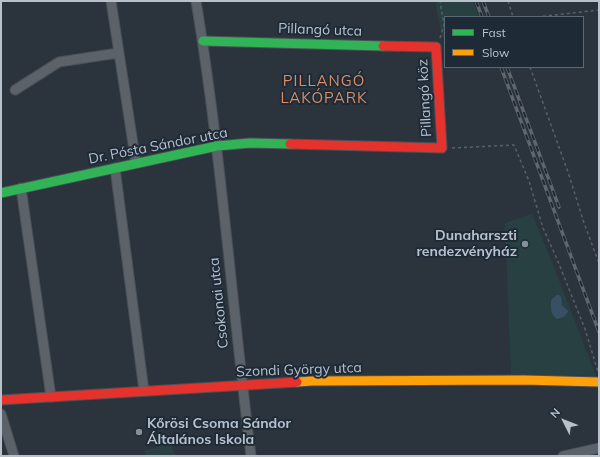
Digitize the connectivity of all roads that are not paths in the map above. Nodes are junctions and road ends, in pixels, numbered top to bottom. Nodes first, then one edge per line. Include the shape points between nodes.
1 (111, 1) edge
2 (196, 1) edge
3 (203, 41) junction
4 (436, 47) joint
5 (118, 53) junction
6 (15, 90) dead end
7 (217, 146) junction
8 (442, 148) joint
9 (136, 163) junction
10 (115, 168) junction
11 (21, 188) junction
12 (1, 193) edge
13 (599, 382) edge
14 (242, 386) junction
15 (144, 391) junction
16 (51, 397) junction
17 (1, 400) edge
18 (1, 414) edge
19 (599, 448) edge
20 (14, 456) edge
21 (251, 456) edge
22 (563, 456) edge

1 - 5 street
2 - 3 street, Csokonai utca
3 - 4 street, Pillangó utca
3 - 7 street, Csokonai utca
4 - 8 street, Pillangó köz
5 - 6 street via 59,62
5 - 9 street
7 - 8 street, Dr. Pósta Sándor utca via 250,144
7 - 9 street, Dr. Pósta Sándor utca
7 - 14 street, Csokonai utca
9 - 10 street, Dr. Pósta Sándor utca
10 - 11 street, Dr. Pósta Sándor utca
10 - 15 street
11 - 12 street, Dr. Pósta Sándor utca
11 - 16 street
13 - 14 street, Szondi György utca via 312,381
14 - 15 street, Szondi György utca
14 - 21 street, Csokonai utca
15 - 16 street, Szondi György utca
16 - 17 street, Szondi György utca
18 - 20 street
19 - 22 street

